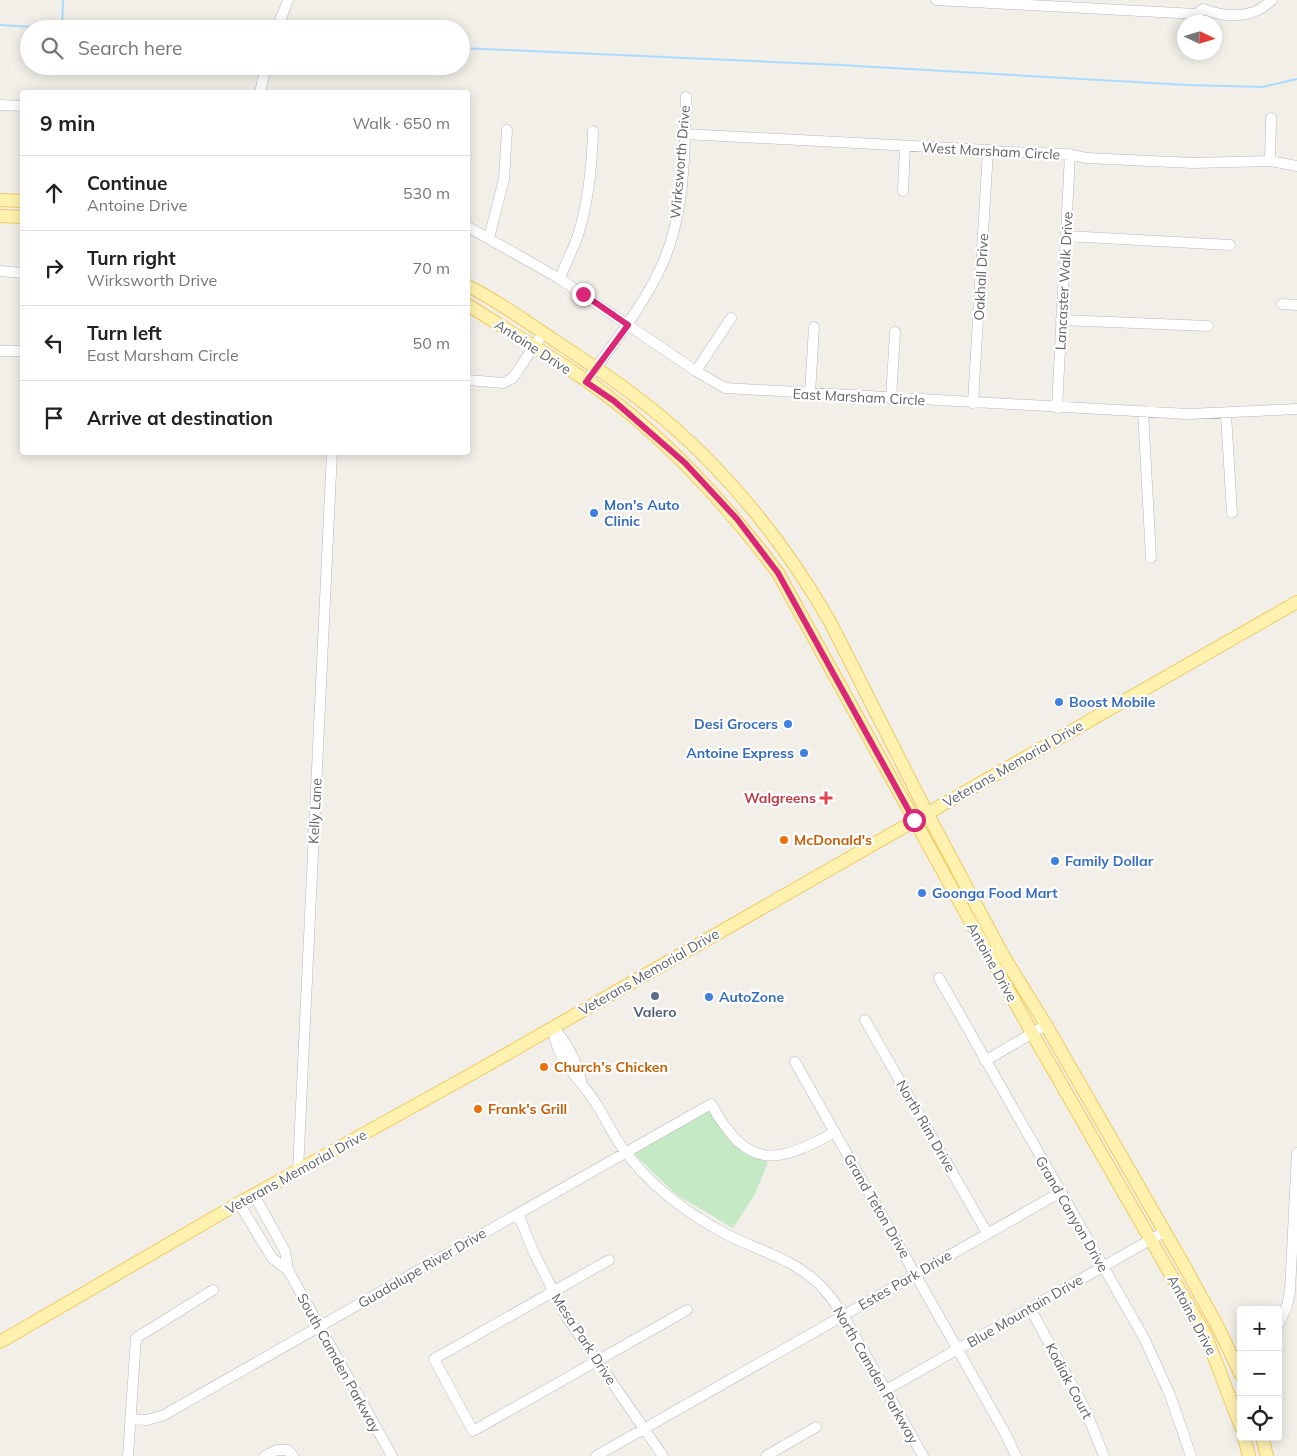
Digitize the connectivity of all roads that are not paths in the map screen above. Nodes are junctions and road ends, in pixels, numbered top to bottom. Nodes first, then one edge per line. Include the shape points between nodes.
1 (288, 0) edge
2 (936, 0) edge
3 (1272, 0) edge
4 (960, 1) edge
5 (1040, 2) edge
6 (1122, 5) edge
7 (1205, 5) edge
8 (280, 20) edge
9 (264, 75) edge
10 (260, 90) edge
11 (686, 97) dead end
12 (0, 105) edge
13 (20, 106) edge
14 (1271, 118) dead end
15 (507, 130) dead end
16 (593, 131) dead end
17 (684, 134) junction
18 (905, 147) junction
19 (988, 150) junction
20 (1070, 154) junction
21 (1270, 162) junction
22 (1297, 166) edge
23 (903, 191) dead end
24 (11, 200) edge
25 (4, 216) edge
26 (20, 217) edge
27 (470, 228) edge
28 (1066, 236) junction
29 (490, 238) junction
30 (1230, 245) dead end
31 (5, 271) edge
32 (20, 273) edge
33 (560, 279) junction
34 (470, 287) edge
35 (1282, 304) dead end
36 (1297, 305) edge
37 (470, 306) edge
38 (731, 318) dead end
39 (1061, 320) junction
40 (628, 325) junction
41 (1208, 326) dead end
42 (814, 327) dead end
43 (895, 332) dead end
44 (544, 333) junction
45 (535, 348) junction
46 (0, 351) edge
47 (20, 352) edge
48 (596, 368) junction
49 (696, 371) junction
50 (470, 380) edge
51 (586, 382) junction
52 (810, 394) junction
53 (891, 399) junction
54 (973, 403) junction
55 (1057, 408) junction
56 (1297, 409) edge
57 (1144, 411) junction
58 (1226, 414) junction
59 (332, 455) edge
60 (1232, 513) dead end
61 (1151, 558) dead end
62 (1297, 602) edge
63 (927, 813) junction
64 (914, 820) junction
65 (991, 945) junction
66 (939, 978) dead end
67 (865, 1020) dead end
68 (1046, 1025) junction
69 (553, 1027) junction
70 (1032, 1033) junction
71 (986, 1060) junction
72 (795, 1062) dead end
73 (835, 1132) junction
74 (626, 1153) junction
75 (1297, 1153) edge
76 (298, 1170) junction
77 (1060, 1192) junction
78 (254, 1195) junction
79 (240, 1203) junction
80 (518, 1214) junction
81 (1164, 1232) junction
82 (987, 1233) junction
83 (1151, 1240) junction
84 (609, 1260) dead end
85 (1102, 1267) junction
86 (288, 1270) junction
87 (916, 1274) junction
88 (213, 1290) dead end
89 (553, 1291) junction
90 (1030, 1308) junction
91 (687, 1310) dead end
92 (843, 1315) junction
93 (1282, 1317) edge
94 (319, 1327) junction
95 (0, 1342) edge
96 (958, 1349) junction
97 (1237, 1359) edge
98 (596, 1361) junction
99 (1237, 1362) edge
100 (1220, 1370) junction
101 (886, 1390) junction
102 (1237, 1416) edge
103 (130, 1419) junction
104 (816, 1427) dead end
105 (645, 1428) junction
106 (1245, 1441) edge
107 (1263, 1441) edge
108 (128, 1456) edge
109 (265, 1456) edge
110 (293, 1456) edge
111 (392, 1456) edge
112 (596, 1456) edge
113 (663, 1456) edge
114 (766, 1456) edge
115 (923, 1456) edge
116 (1016, 1456) edge
117 (1104, 1456) edge
118 (1192, 1456) edge
119 (1249, 1456) edge
120 (1267, 1456) edge

1 - 8 street
2 - 4 street
3 - 7 street via 1262,10 1241,16 1219,16
4 - 5 street
5 - 6 street
6 - 7 street via 1196,14
9 - 10 street
11 - 17 street, Wirksworth Drive
12 - 13 street
14 - 21 street
15 - 29 street via 504,179
16 - 33 street via 584,211
17 - 18 street, West Marsham Circle
17 - 40 street, Wirksworth Drive via 677,213 668,248 654,281
18 - 19 street, West Marsham Circle
18 - 23 street
19 - 20 street, West Marsham Circle via 1011,154
19 - 54 street, Oakhall Drive
20 - 21 street, West Marsham Circle via 1087,158 1193,163
20 - 28 street, Lancaster Walk Drive
21 - 22 street, West Marsham Circle
24 - 25 main road
25 - 26 main road
27 - 29 street, East Marsham Circle
28 - 30 street
28 - 39 street, Lancaster Walk Drive
29 - 33 street, East Marsham Circle
31 - 32 street
33 - 40 street, East Marsham Circle
34 - 44 main road, Antoine Drive
35 - 36 street
37 - 45 main road, Antoine Drive
38 - 49 street
39 - 41 street
39 - 55 street, Lancaster Walk Drive
40 - 48 street, Wirksworth Drive
40 - 49 street, East Marsham Circle
42 - 52 street
43 - 53 street
44 - 45 street
44 - 48 main road, Antoine Drive
45 - 50 street via 517,375 508,381
45 - 51 main road, Antoine Drive
46 - 47 street
48 - 51 street, Wirksworth Drive
48 - 63 main road, Antoine Drive via 673,428 735,489 777,540 829,620
49 - 52 street, East Marsham Circle via 725,388
51 - 64 main road, Antoine Drive via 614,401 685,463 737,519 778,573
52 - 53 street, East Marsham Circle
53 - 54 street, East Marsham Circle
54 - 55 street, East Marsham Circle
55 - 57 street, East Marsham Circle
56 - 58 street, East Marsham Circle
57 - 58 street, East Marsham Circle
57 - 61 street
58 - 60 street
59 - 76 street, Kelly Lane
62 - 63 main road, Veterans Memorial Drive
63 - 64 main road, Veterans Memorial Drive
63 - 65 main road, Antoine Drive
64 - 65 main road, Antoine Drive
64 - 69 main road, Veterans Memorial Drive
65 - 68 main road, Antoine Drive
65 - 70 main road, Antoine Drive
66 - 71 street, Grand Canyon Drive
67 - 82 street, North Rim Drive
68 - 70 street
68 - 81 main road, Antoine Drive
69 - 74 street, North Camden Parkway via 570,1052 582,1085
69 - 76 main road, Veterans Memorial Drive
70 - 71 street
70 - 83 main road, Antoine Drive
71 - 77 street, Grand Canyon Drive
72 - 73 street, Grand Teton Drive
73 - 74 street, Guadalupe River Drive via 795,1152 769,1155 738,1143 728,1133 711,1104
73 - 87 street, Grand Teton Drive
74 - 80 street, Guadalupe River Drive
74 - 92 street, North Camden Parkway via 659,1189 694,1216 781,1258 812,1278
75 - 93 street via 1290,1291
76 - 78 main road, Veterans Memorial Drive
77 - 82 street, Estes Park Drive
77 - 85 street, Grand Canyon Drive
78 - 79 main road, Veterans Memorial Drive
78 - 86 street, South Camden Parkway via 285,1251
79 - 86 street, South Camden Parkway via 272,1258
79 - 95 main road, Veterans Memorial Drive
80 - 89 street, Mesa Park Drive
80 - 94 street, Guadalupe River Drive
81 - 83 street, Blue Mountain Drive
81 - 97 main road, Antoine Drive
82 - 87 street, Estes Park Drive
83 - 85 street, Blue Mountain Drive
83 - 100 main road, Antoine Drive via 1206,1336
84 - 89 street
85 - 90 street, Blue Mountain Drive
85 - 118 street, Grand Canyon Drive via 1157,1366
86 - 94 street, South Camden Parkway
87 - 92 street, Estes Park Drive
87 - 96 street, Grand Teton Drive
88 - 103 street via 136,1338
89 - 98 street, Mesa Park Drive
89 - 98 street via 434,1359 473,1431
90 - 96 street, Blue Mountain Drive
90 - 117 street, Kodiak Court via 1084,1407
91 - 98 street
92 - 101 street, North Camden Parkway
92 - 105 street, Estes Park Drive
94 - 103 street, Guadalupe River Drive via 158,1418
94 - 111 street, South Camden Parkway
96 - 101 street, Blue Mountain Drive
96 - 116 street, Grand Teton Drive
98 - 105 street, Mesa Park Drive
99 - 100 street
100 - 102 main road, Antoine Drive
101 - 115 street, North Camden Parkway
103 - 108 street
104 - 114 street
105 - 112 street, Estes Park Drive
105 - 113 street, Mesa Park Drive
106 - 119 main road
107 - 120 main road
109 - 110 street via 277,1450 288,1450

